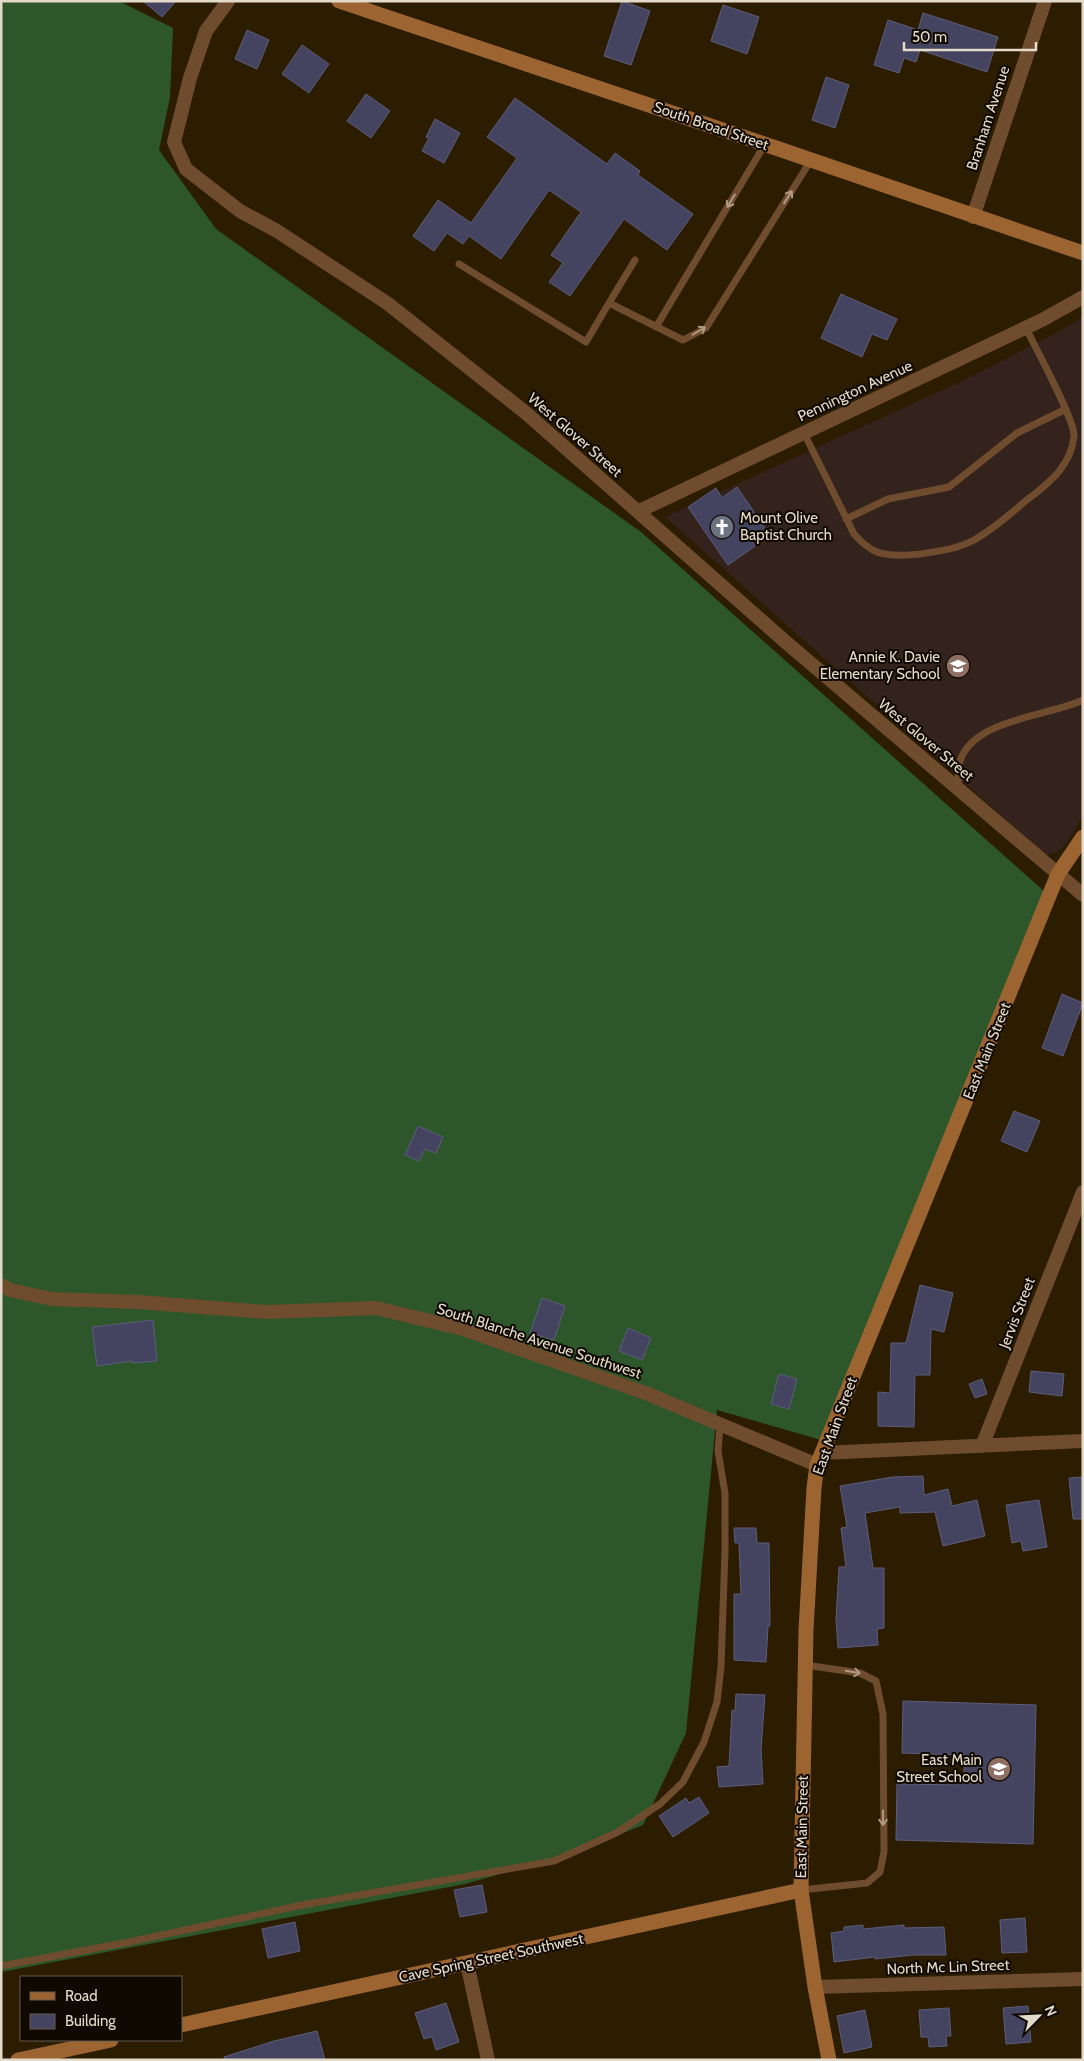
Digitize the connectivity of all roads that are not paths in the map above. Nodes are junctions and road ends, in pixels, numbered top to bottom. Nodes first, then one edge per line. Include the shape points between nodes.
1 (228, 1) edge
2 (339, 1) edge
3 (1045, 1) edge
4 (765, 144) junction
5 (811, 160) junction
6 (973, 217) junction
7 (1083, 254) edge
8 (635, 260) dead end
9 (459, 264) dead end
10 (1083, 297) edge
11 (609, 303) junction
12 (656, 327) junction
13 (1026, 328) junction
14 (1066, 409) junction
15 (804, 433) junction
16 (639, 512) junction
17 (846, 519) junction
18 (1083, 700) edge
19 (959, 789) junction
20 (1083, 836) edge
21 (1058, 874) junction
22 (1083, 895) edge
23 (1083, 1192) edge
24 (1, 1285) edge
25 (720, 1426) junction
26 (1083, 1441) edge
27 (982, 1446) junction
28 (820, 1459) junction
29 (805, 1665) junction
30 (801, 1890) junction
31 (467, 1963) junction
32 (1, 1966) edge
33 (1083, 1979) edge
34 (815, 1987) junction
35 (182, 2025) edge
36 (106, 2041) edge
37 (18, 2060) edge
38 (488, 2060) edge
39 (829, 2060) edge

1 - 16 street, West Glover Street via 206,31 174,142 186,169 240,211 277,231 387,303 526,413
2 - 4 main road, South Broad Street
3 - 6 street, Branham Avenue
4 - 5 main road, South Broad Street
4 -> 12 lane
5 - 6 main road, South Broad Street
12 -> 5 lane via 684,340 706,328
6 - 7 main road, South Broad Street
8 - 11 lane
9 - 11 lane via 586,342
10 - 13 street, Pennington Avenue
11 - 12 lane
13 - 14 lane
13 - 15 street, Pennington Avenue
14 - 17 lane via 1017,433 949,487 888,498
14 - 17 lane via 1074,433 1066,464 1053,480 973,541 929,553 879,553 863,545
15 - 16 street, Pennington Avenue
15 - 17 lane
16 - 19 street, West Glover Street
18 - 19 lane via 980,734 968,745 959,765
19 - 21 street, West Glover Street
20 - 21 main road, East Main Street
21 - 22 street, West Glover Street
21 - 28 main road, East Main Street
23 - 27 street, Jervis Street
24 - 25 street, South Blanche Avenue Southwest via 52,1299 267,1312 376,1308 463,1329 648,1394
25 - 28 street, South Blanche Avenue Southwest
25 - 32 lane via 718,1451 725,1493 725,1551 717,1702 704,1742 683,1782 660,1804 618,1832 554,1861 302,1905
26 - 27 street
27 - 28 street
28 - 29 main road, East Main Street via 814,1488
29 - 30 main road, East Main Street
29 -> 30 lane via 860,1672 876,1680 883,1714 884,1852 880,1872 866,1883
30 - 31 main road, Cave Spring Street Southwest
30 - 34 main road, East Main Street
31 - 35 main road, Cave Spring Street Southwest
31 - 38 street
33 - 34 street, North Mc Lin Street
34 - 39 main road, East Main Street
36 - 37 main road

